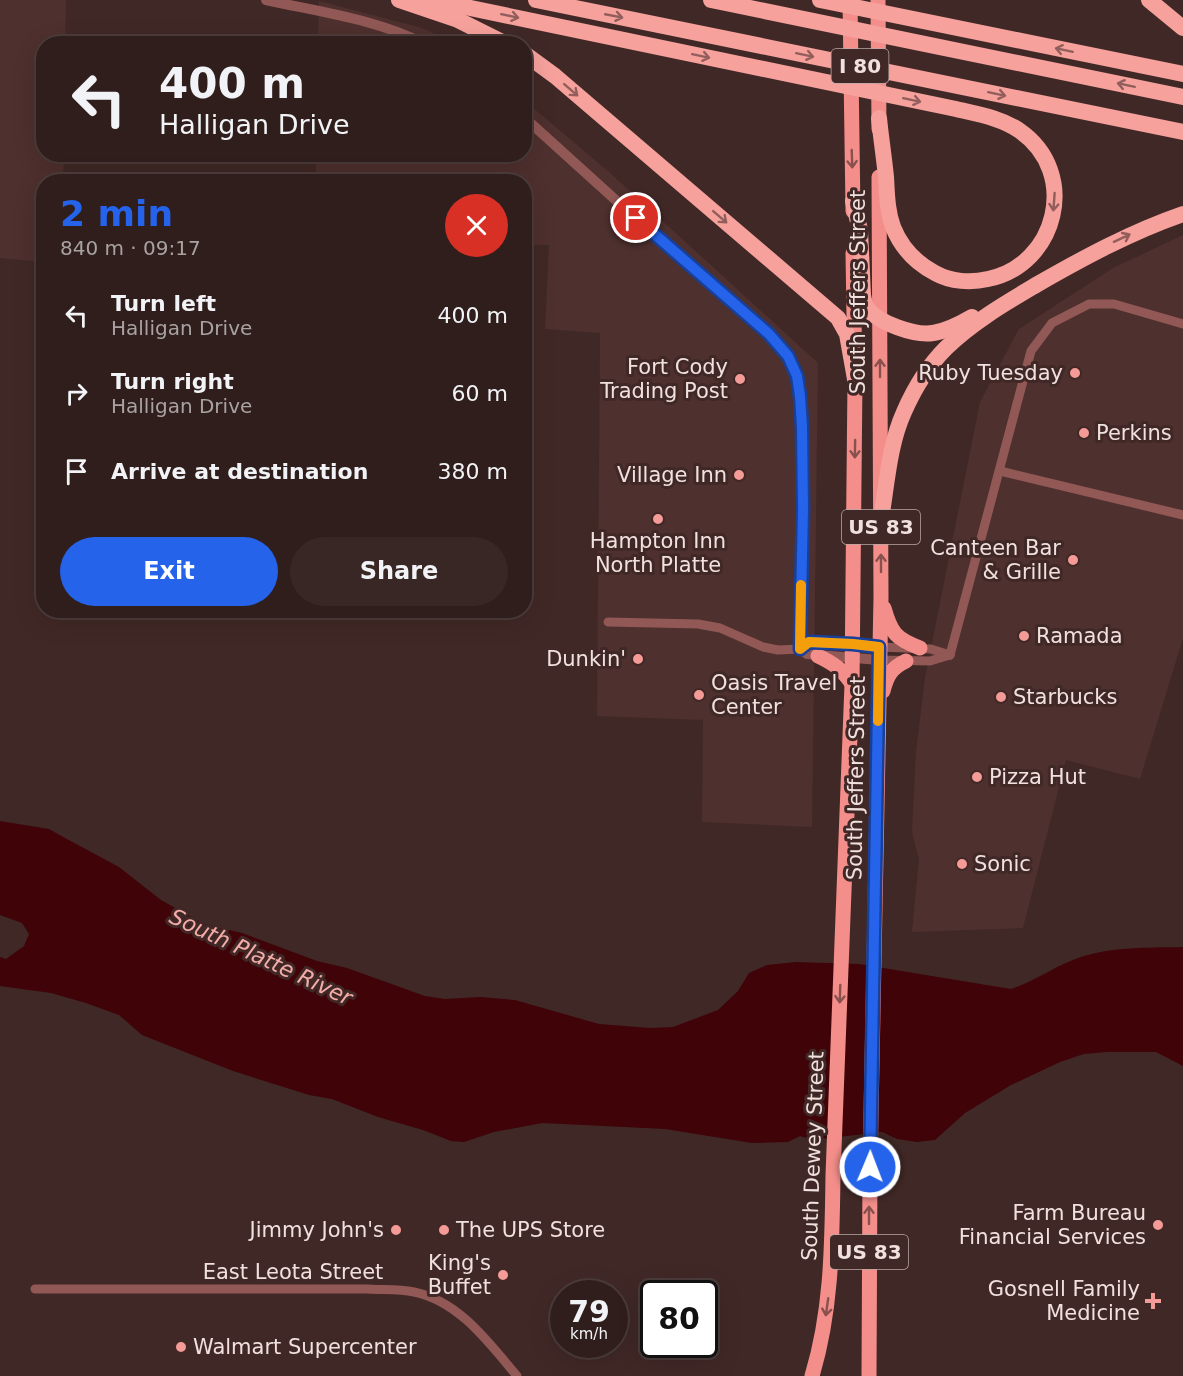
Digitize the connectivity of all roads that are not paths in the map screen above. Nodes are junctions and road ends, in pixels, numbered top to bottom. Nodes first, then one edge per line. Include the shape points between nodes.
1 (266, 0) edge
2 (399, 0) edge
3 (432, 0) edge
4 (537, 0) edge
5 (711, 0) edge
6 (820, 0) edge
7 (850, 0) edge
8 (878, 0) edge
9 (1149, 0) edge
10 (1183, 28) edge
11 (410, 36) edge
12 (490, 36) edge
13 (532, 59) edge
14 (1183, 74) edge
15 (1183, 97) edge
16 (879, 118) junction
17 (532, 124) edge
18 (1183, 132) edge
19 (853, 201) junction
20 (1183, 214) edge
21 (1070, 265) junction
22 (880, 318) junction
23 (1183, 324) edge
24 (855, 379) junction
25 (1000, 471) junction
26 (1183, 516) edge
27 (880, 519) junction
28 (881, 597) junction
29 (608, 622) dead end
30 (920, 648) junction
31 (800, 649) junction
32 (853, 650) junction
33 (879, 653) junction
34 (818, 656) junction
35 (950, 656) junction
36 (906, 661) junction
37 (852, 684) junction
38 (878, 709) junction
39 (842, 936) joint
40 (35, 1289) dead end
41 (517, 1376) edge
42 (812, 1376) edge
43 (869, 1376) edge

1 - 11 street
2 - 12 highway via 458,20
3 -> 16 highway via 956,109 1002,122 1033,142 1052,178 1052,220 1033,255 1012,272 981,281 942,277 922,266 893,227 887,205
4 -> 18 highway, I 80
15 -> 5 highway, I 80
14 -> 6 highway
7 -> 19 highway, South Jeffers Street / US 83
8 - 16 highway, South Jeffers Street / US 83
9 - 10 highway
13 -> 24 highway via 838,318 847,334
16 - 22 highway, South Jeffers Street / US 83
17 - 31 street via 769,334 788,356 797,376 802,427
19 - 22 highway via 860,230 865,303
19 - 24 highway, South Jeffers Street / US 83
21 -> 20 highway via 1121,238
21 - 22 highway via 943,331 912,331
21 - 27 highway via 977,321 932,365 899,425
27 -> 22 highway, South Jeffers Street / US 83
23 - 25 street via 1114,304 1089,304 1052,323 1031,351
24 -> 32 highway, South Jeffers Street / US 83
25 - 26 street
25 - 35 street
28 -> 27 highway, South Jeffers Street / US 83
28 - 30 highway via 896,636
28 - 33 highway, South Jeffers Street / US 83
29 - 31 street via 698,624 720,628 763,647
30 - 33 street
30 - 35 street
31 - 32 street via 809,642
31 - 34 street
32 - 33 street
32 - 34 street
32 - 37 highway, South Jeffers Street / US 83
33 - 36 street
33 - 38 highway, South Jeffers Street / US 83
34 - 37 highway via 832,662
35 - 36 street
36 - 38 highway via 887,676
37 - 39 highway, South Jeffers Street / US 83
43 -> 38 highway, South Jeffers Street / US 83
39 -> 42 highway, South Dewey Street / US 83 via 832,1249 828,1301
40 - 41 street, East Leota Street via 414,1292 461,1315

